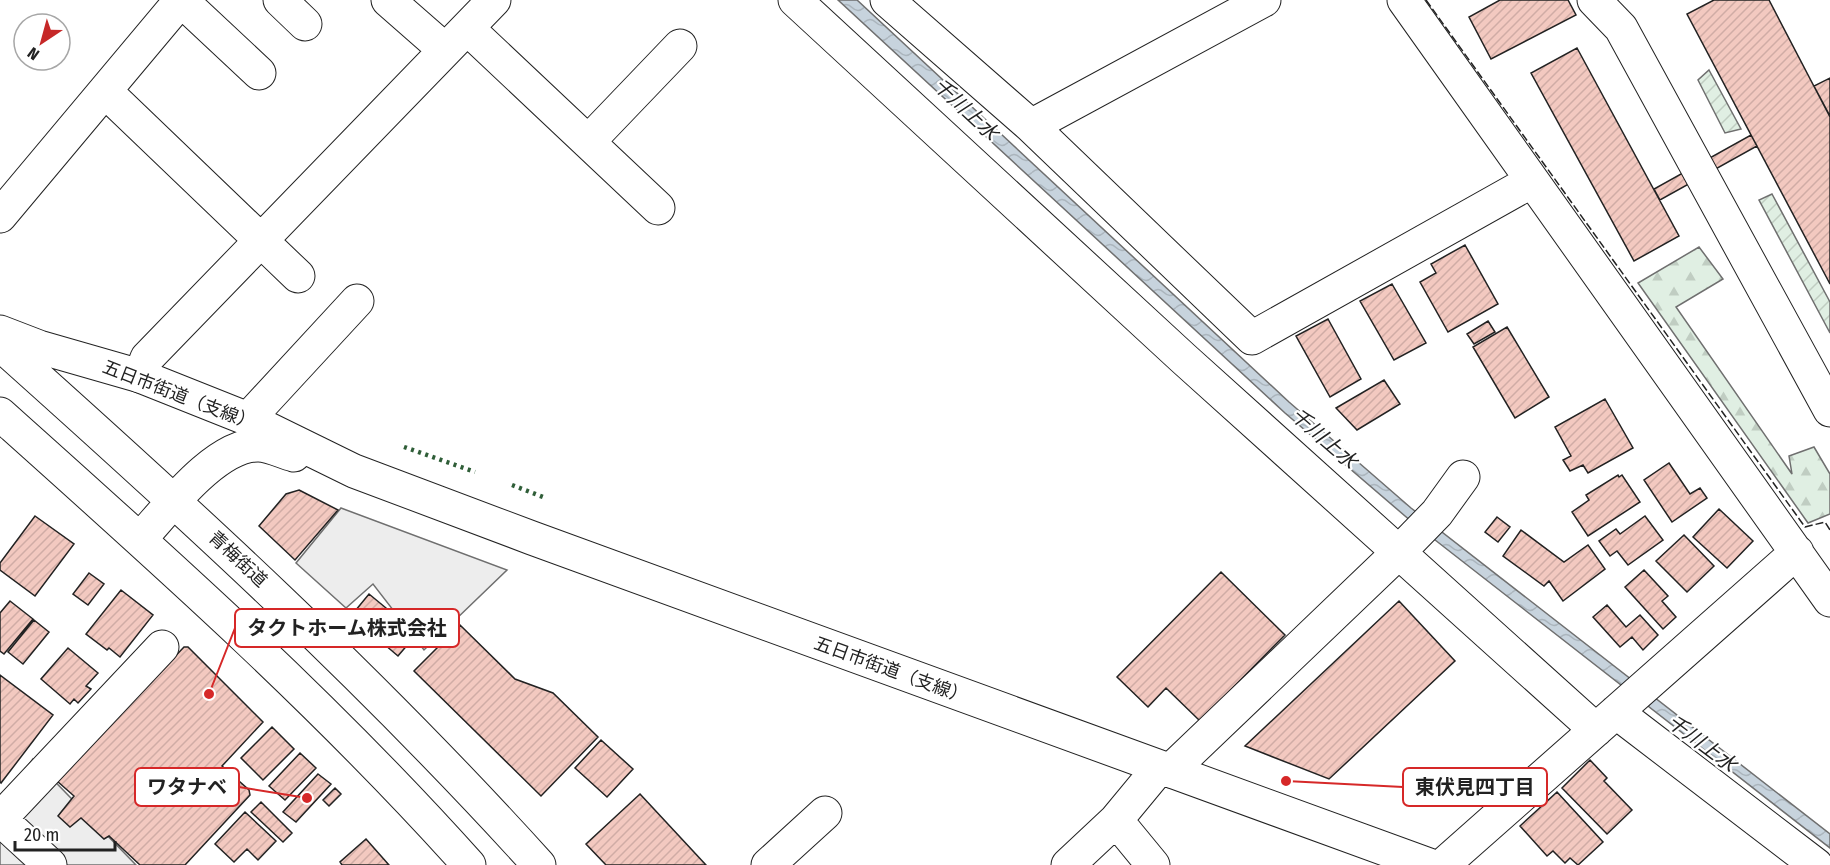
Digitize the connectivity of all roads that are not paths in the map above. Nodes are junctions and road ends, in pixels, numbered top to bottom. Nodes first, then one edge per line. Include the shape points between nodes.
1 (181, 0) edge
2 (280, 0) edge
3 (388, 0) edge
4 (494, 0) edge
5 (795, 0) edge
6 (887, 0) edge
7 (1264, 0) edge
8 (1404, 0) edge
9 (1594, 0) edge
10 (305, 24) dead end
11 (456, 39) junction
12 (680, 46) dead end
13 (259, 73) dead end
14 (105, 91) junction
15 (1031, 126) junction
16 (588, 142) junction
17 (1532, 181) junction
18 (658, 208) dead end
19 (0, 216) edge
20 (262, 242) junction
21 (298, 276) dead end
22 (357, 301) dead end
23 (0, 332) edge
24 (0, 344) edge
25 (140, 376) junction
26 (1830, 410) edge
27 (0, 414) edge
28 (248, 419) junction
29 (354, 471) junction
30 (1463, 477) dead end
31 (175, 501) junction
32 (140, 539) junction
33 (1399, 552) junction
34 (1812, 560) edge
35 (1830, 600) edge
36 (162, 647) dead end
37 (1622, 707) junction
38 (1165, 769) junction
39 (825, 813) dead end
40 (1116, 820) junction
41 (1413, 862) edge
42 (51, 865) edge
43 (469, 865) edge
44 (539, 865) edge
45 (768, 865) edge
46 (1068, 865) edge
47 (1153, 865) edge
48 (1443, 865) edge
49 (1816, 865) edge

1 - 13 street
1 - 14 street
2 - 10 street
3 - 11 street
4 - 11 street
5 - 33 street
6 - 15 street
7 - 15 street
8 - 17 street
9 - 26 street via 1621,28
11 - 16 street
11 - 20 street
12 - 16 street
14 - 19 street
14 - 20 street
15 - 17 street via 1251,338
16 - 18 street
17 - 34 street
20 - 21 street
20 - 25 street via 147,358
22 - 28 street
23 - 25 street, 五日市街道（支線）
24 - 31 street, 青梅街道
25 - 28 street, 五日市街道（支線）
27 - 32 street
28 - 29 street, 五日市街道（支線）
29 - 31 street, 五日市街道（支線） via 259,445 237,449 220,459
29 - 38 street, 五日市街道（支線）
30 - 33 street via 1437,513
31 - 32 street, 五日市街道（支線）
31 - 44 street, 青梅街道 via 381,696
32 - 43 street via 347,734
33 - 37 street
33 - 38 street
34 - 35 street
34 - 37 street
36 - 42 street via 0,819
37 - 48 street
37 - 49 street
38 - 40 street
38 - 41 street, 五日市街道（支線）
39 - 45 street
40 - 46 street
40 - 47 street

